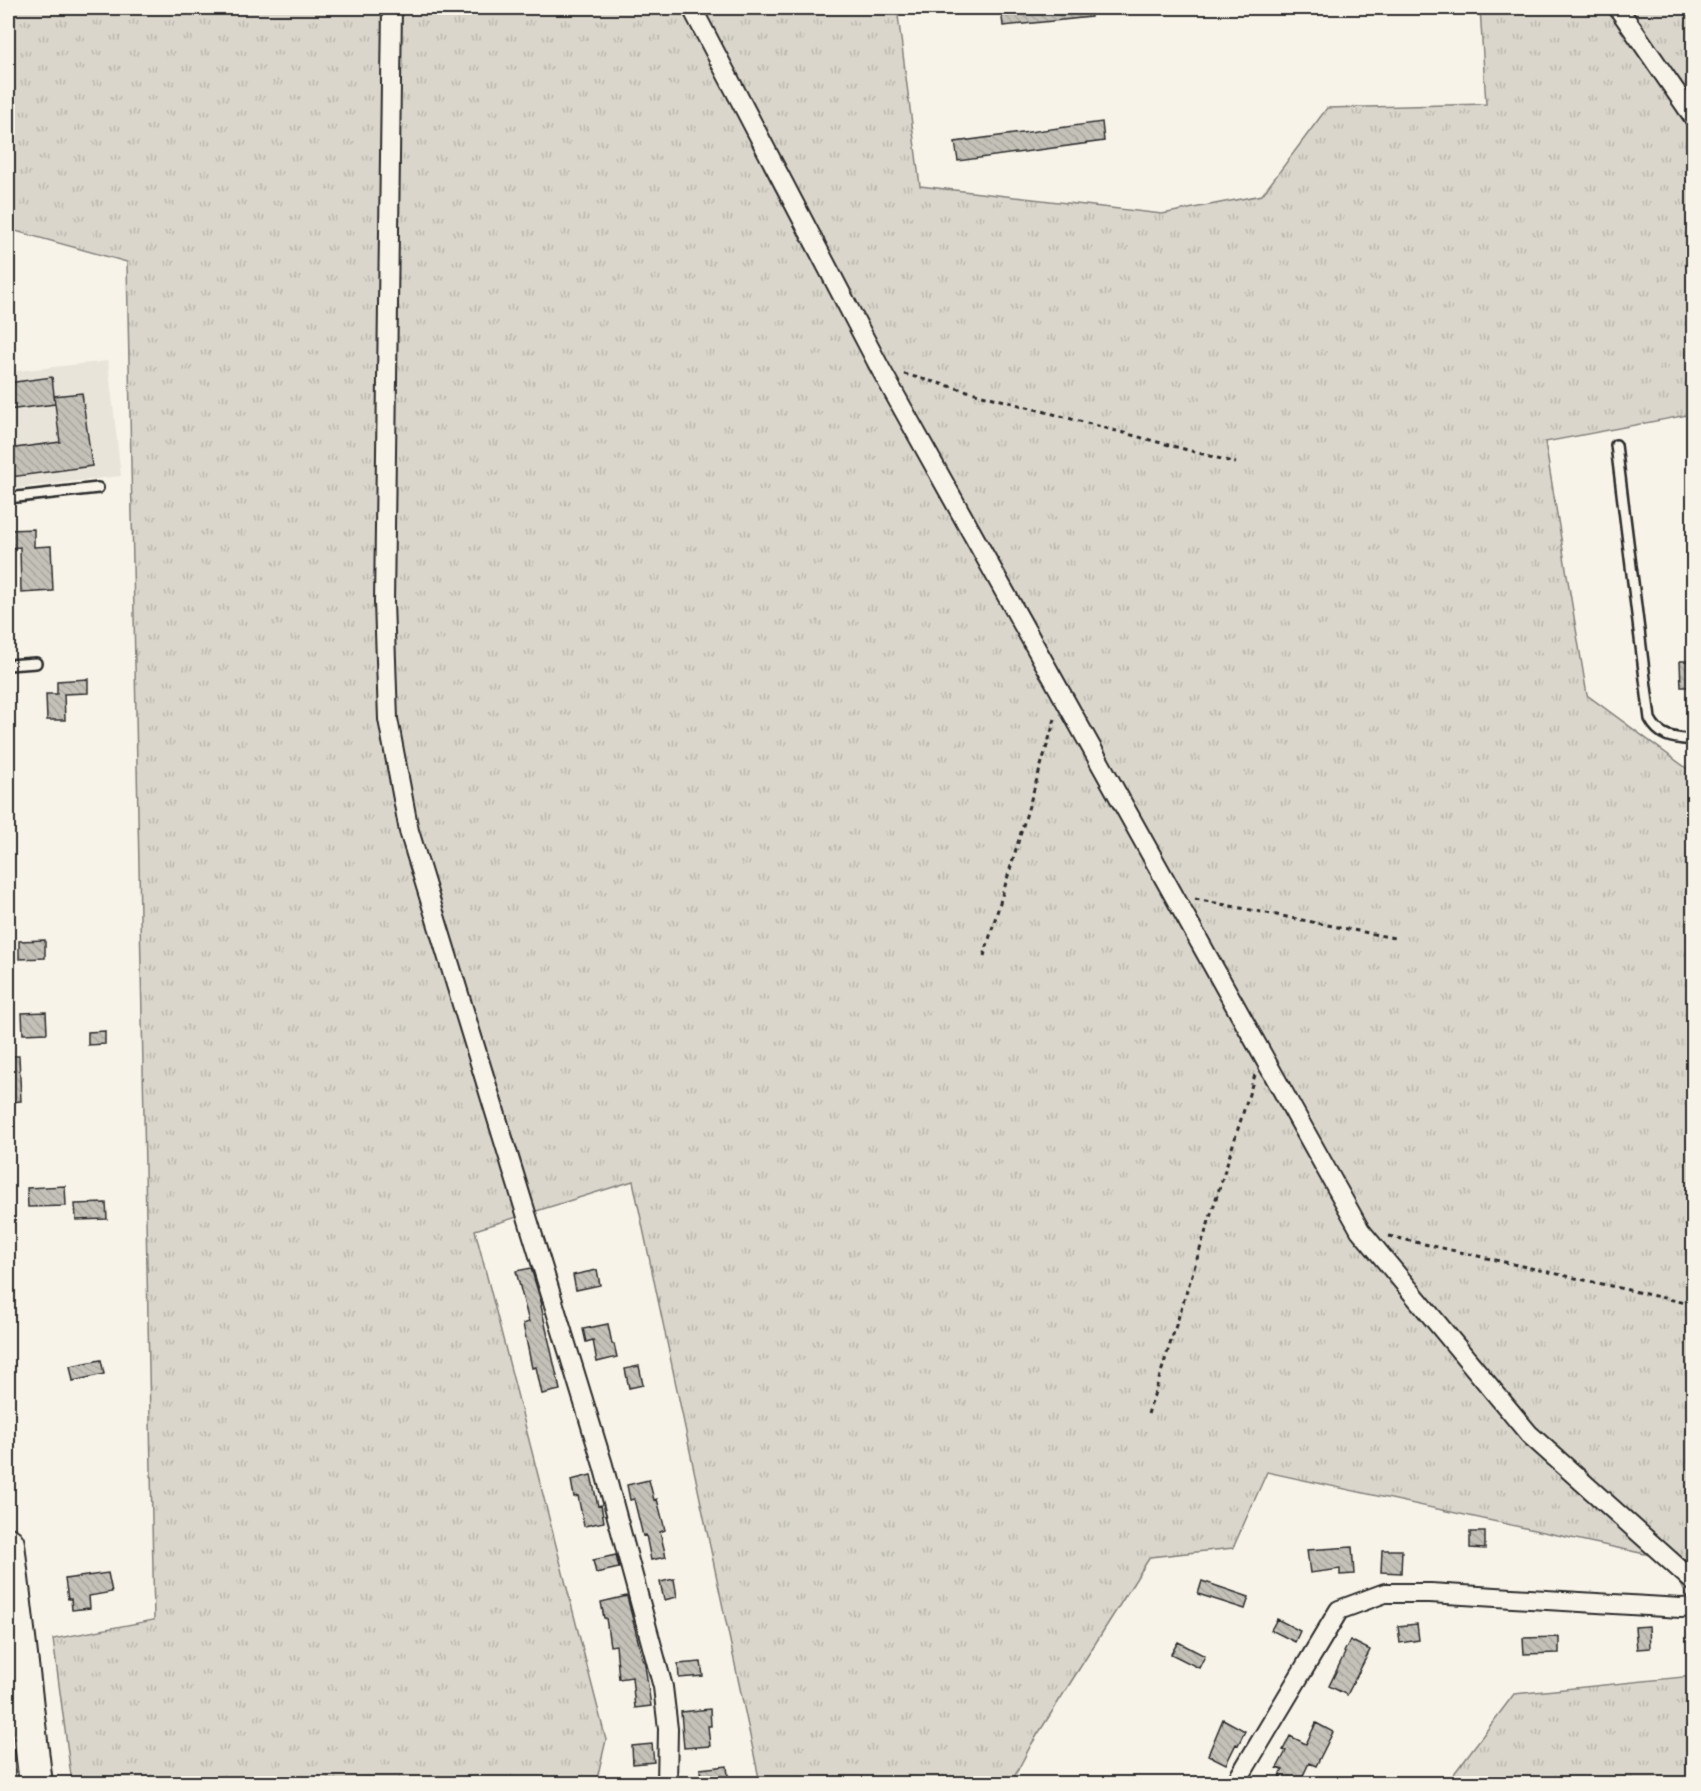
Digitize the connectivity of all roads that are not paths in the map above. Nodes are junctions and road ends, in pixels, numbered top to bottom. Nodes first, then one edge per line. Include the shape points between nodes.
1 (392, 8) edge
2 (692, 8) edge
3 (1618, 8) edge
4 (1694, 118) edge
5 (1616, 445) dead end
6 (98, 488) dead end
7 (8, 498) edge
8 (36, 663) dead end
9 (8, 665) edge
10 (1694, 740) edge
11 (8, 1544) edge
12 (1694, 1582) edge
13 (11, 1607) edge
14 (1694, 1607) edge
15 (8, 1705) edge
16 (17, 1784) edge
17 (36, 1784) edge
18 (667, 1784) edge
19 (1235, 1784) edge

1 - 18 street via 384,602 387,719 409,831 603,1465 663,1687 668,1729
2 - 12 street via 880,368 1360,1230 1529,1434
3 - 4 street
5 - 10 lane via 1650,719 1664,734
6 - 7 lane
8 - 9 lane
11 - 13 highway
13 - 17 highway
14 - 19 street via 1442,1593 1384,1593 1348,1606 1339,1610
15 - 16 highway

